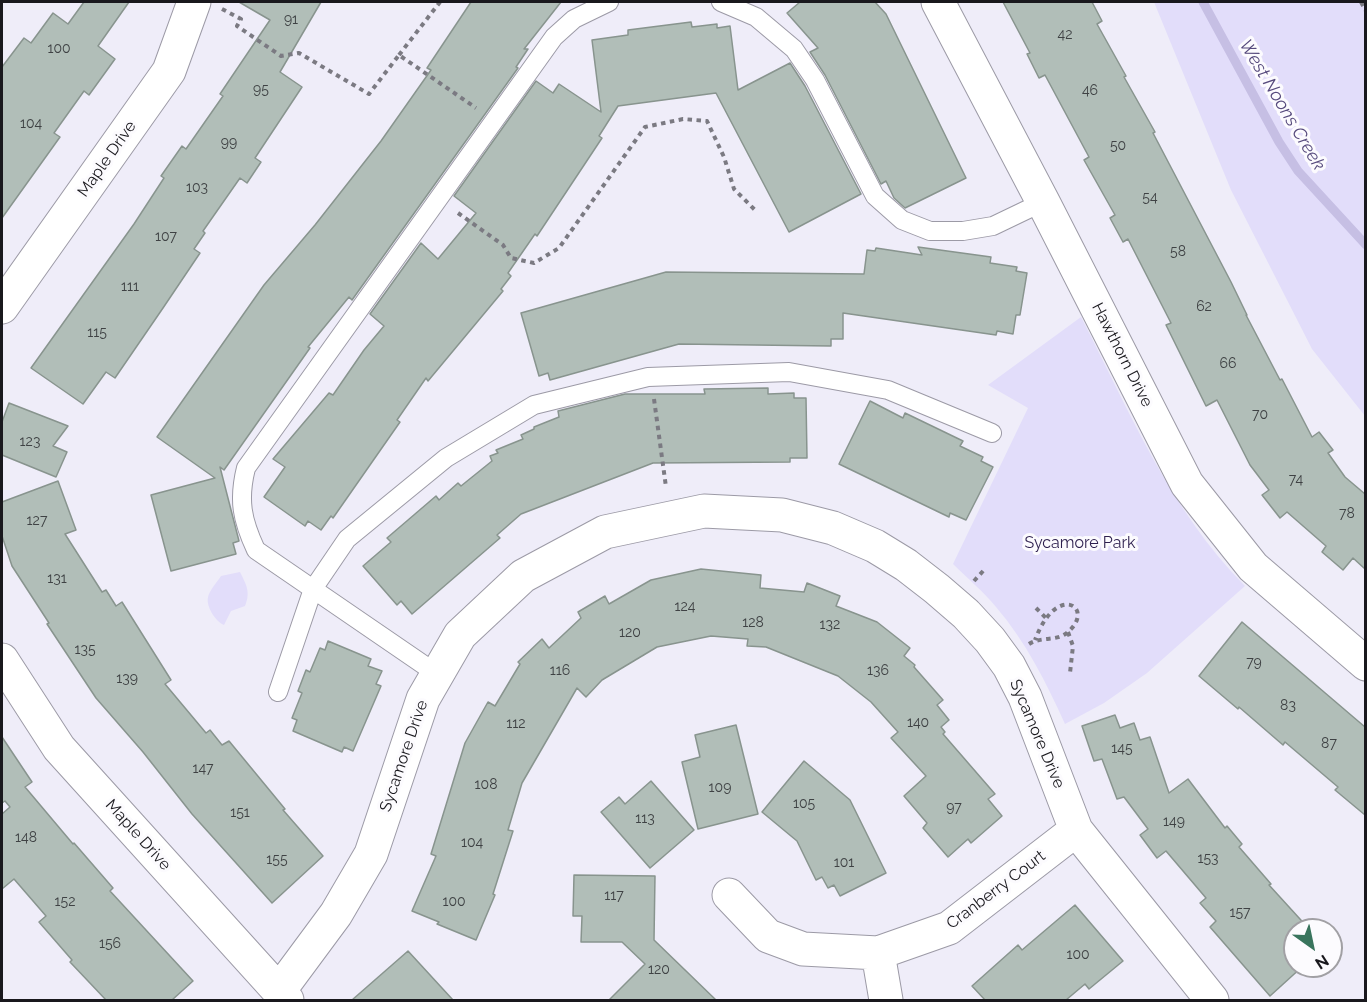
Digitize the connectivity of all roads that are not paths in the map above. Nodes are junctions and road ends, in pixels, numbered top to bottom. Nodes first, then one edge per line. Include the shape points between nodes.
1 (609, 2) edge
2 (721, 2) edge
3 (938, 2) edge
4 (206, 4) edge
5 (1043, 201) junction
6 (2, 307) edge
7 (992, 433) dead end
8 (313, 589) junction
9 (2, 660) edge
10 (1365, 664) edge
11 (437, 674) junction
12 (279, 692) dead end
13 (1076, 830) junction
14 (729, 895) dead end
15 (878, 953) junction
16 (283, 996) edge
17 (886, 1000) edge
18 (1212, 1000) edge

1 - 8 lane via 574,19 554,37 246,468 241,505 256,550
2 - 5 lane via 756,17 794,49 815,80 875,196 902,220 930,231 963,231 993,226
3 - 5 street, Hawthorn Drive
4 - 6 street, Maple Drive via 169,71
5 - 10 street, Hawthorn Drive via 1187,484 1253,567
7 - 8 lane via 888,390 789,372 648,377 534,405 446,458 347,539
8 - 11 lane
8 - 12 lane
9 - 16 street, Maple Drive via 59,748
11 - 13 street, Sycamore Drive via 460,634 523,576 605,532 704,511 782,515 833,528 906,565 937,588 990,639 1025,697
11 - 16 street, Sycamore Drive via 423,699 371,854
13 - 15 street, Cranberry Court via 949,928
13 - 18 street, Sycamore Drive
14 - 15 street, Cranberry Court via 768,936 803,949
15 - 17 street

